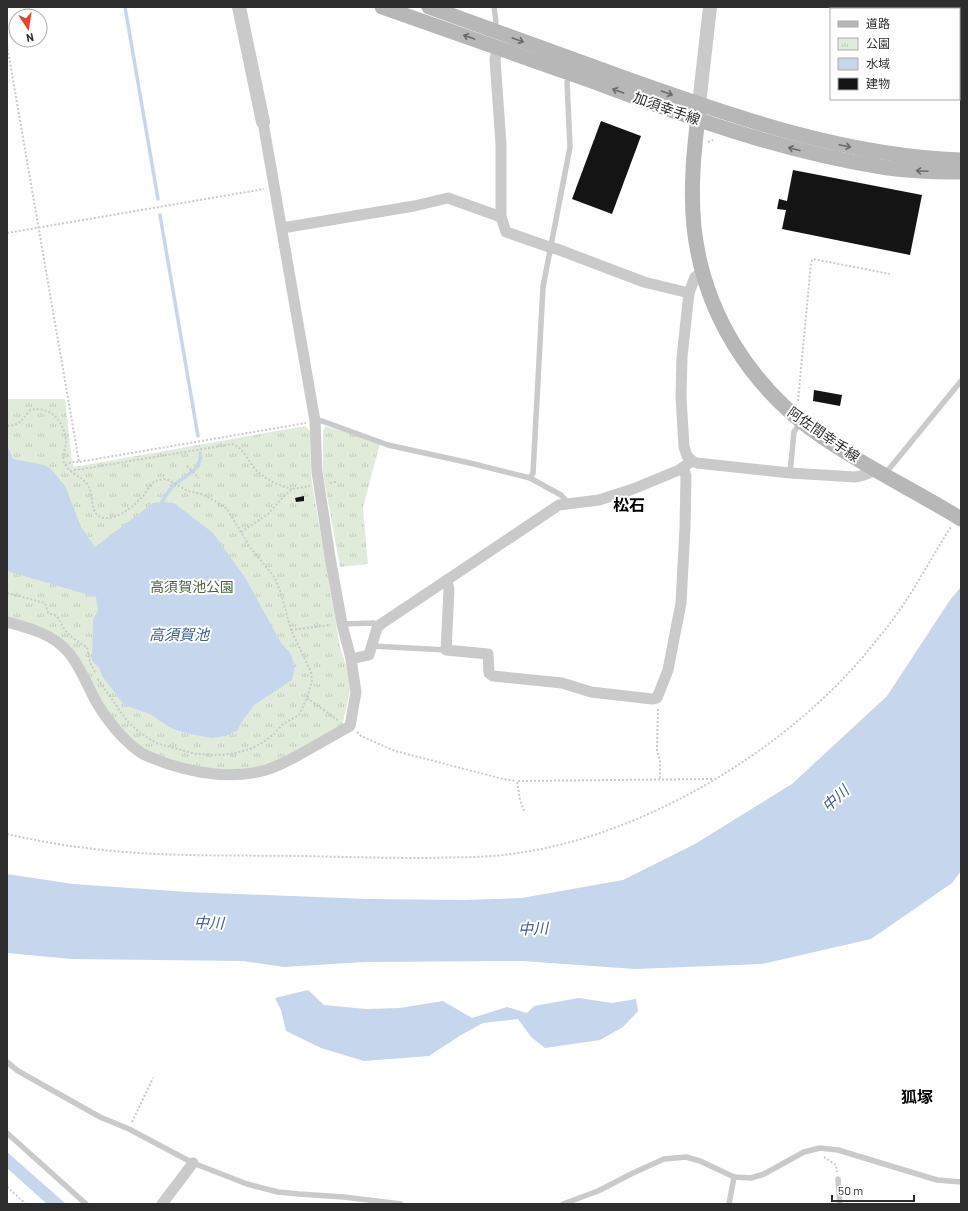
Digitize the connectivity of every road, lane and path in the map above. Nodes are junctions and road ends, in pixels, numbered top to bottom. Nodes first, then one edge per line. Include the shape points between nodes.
1 (239, 7) edge
2 (382, 7) edge
3 (429, 7) edge
4 (494, 7) edge
5 (710, 7) edge
6 (493, 31) junction
7 (7, 45) edge
8 (498, 46) junction
9 (567, 82) dead end
10 (699, 104) junction
11 (697, 120) junction
12 (263, 122) joint
13 (713, 140) dead end
14 (705, 143) dead end
15 (961, 160) edge
16 (961, 172) edge
17 (275, 187) junction
18 (501, 217) junction
19 (38, 228) junction
20 (282, 228) junction
21 (7, 233) edge
22 (552, 248) junction
23 (703, 272) junction
24 (890, 274) dead end
25 (689, 293) junction
26 (961, 381) edge
27 (797, 418) junction
28 (315, 421) junction
29 (7, 426) edge
30 (79, 462) junction
31 (65, 464) junction
32 (688, 465) junction
33 (187, 466) dead end
34 (70, 471) junction
35 (880, 472) junction
36 (790, 473) junction
37 (199, 478) dead end
38 (530, 478) junction
39 (313, 486) dead end
40 (292, 489) junction
41 (568, 503) junction
42 (959, 518) edge
43 (241, 532) junction
44 (447, 580) junction
45 (7, 593) edge
46 (7, 622) edge
47 (342, 624) junction
48 (379, 626) junction
49 (291, 630) junction
50 (372, 646) junction
51 (446, 650) junction
52 (351, 659) junction
53 (307, 698) junction
54 (656, 698) junction
55 (346, 725) junction
56 (714, 779) junction
57 (660, 780) junction
58 (517, 781) junction
59 (524, 811) dead end
60 (7, 834) edge
61 (7, 1062) edge
62 (153, 1078) dead end
63 (129, 1129) junction
64 (7, 1134) edge
65 (820, 1148) junction
66 (193, 1163) junction
67 (734, 1177) junction
68 (838, 1179) joint
69 (961, 1182) edge
70 (7, 1186) edge
71 (26, 1204) edge
72 (86, 1204) edge
73 (162, 1204) edge
74 (401, 1204) edge
75 (563, 1204) edge
76 (729, 1204) edge
77 (840, 1204) edge

1 - 12 street
8 -> 2 main road, 加須幸手線
3 - 6 main road, 加須幸手線
4 - 6 lane via 496,22
5 - 10 street
6 -> 10 main road, 加須幸手線
7 - 19 path
11 -> 8 main road, 加須幸手線
8 - 18 street via 495,58 501,144
9 - 22 lane via 570,147
10 - 11 main road, 阿佐間幸手線
10 -> 15 main road, 加須幸手線 via 826,142 897,155
16 -> 11 main road, 加須幸手線 via 918,171 840,160 793,149
11 - 23 main road, 阿佐間幸手線 via 692,206
12 - 17 street
13 - 14 path
17 - 19 path
17 - 20 street
18 - 20 street via 448,198
18 - 22 street via 506,232
19 - 21 path
19 - 30 path
20 - 28 street
22 - 25 street via 644,282
22 - 38 lane via 543,288 533,472
23 - 25 street via 695,277
23 - 27 main road, 阿佐間幸手線 via 720,319 732,342 764,386
24 - 27 path via 813,259 811,262
25 - 32 street via 682,357 681,397 684,447
26 - 35 lane
27 - 35 main road, 阿佐間幸手線
27 - 36 lane
28 - 30 path
28 - 38 lane via 322,421 388,445
28 - 47 street via 318,485
29 - 31 path via 18,424 30,410 38,408 52,413 64,432
30 - 31 path
31 - 34 path
32 - 36 street
32 - 41 street via 633,489 599,500
32 - 54 street via 681,603 668,670
33 - 37 path
34 - 40 path via 233,444 240,449 257,472 280,486
34 - 43 path via 87,483 93,508 98,516 104,518 126,511 142,497 153,482 169,480 227,509
35 - 36 street via 863,476
35 - 42 main road, 阿佐間幸手線
38 - 41 lane via 561,495
39 - 40 path
40 - 43 path via 268,514
41 - 44 street via 559,505
42 - 56 path via 904,604 864,655 806,715
43 - 49 path via 275,578
44 - 48 street
44 - 51 street via 449,590
45 - 53 path via 45,604 48,612 57,616 63,630 86,647 97,678 127,721 156,743 196,754 222,755 250,749 299,715
46 - 55 street via 49,636 60,643 69,653 98,705 121,737 143,754 187,770 231,775 268,770
47 - 48 lane via 374,623
47 - 49 path
47 - 52 street
48 - 50 street
49 - 53 path via 311,672 312,681
50 - 51 lane
50 - 52 street via 369,655
51 - 54 street via 488,654 489,673 493,676 562,683 591,692
52 - 55 street via 356,692
53 - 55 path
54 - 57 path
55 - 58 path via 361,736 395,751
56 - 57 path
56 - 60 path via 664,806 612,829 516,854 387,858 144,853 100,850
57 - 58 path
58 - 59 path
61 - 63 lane via 18,1071 100,1117
62 - 63 path
63 - 66 lane
64 - 72 lane
65 - 67 lane via 804,1152 764,1174 751,1178
65 - 68 path via 822,1156 836,1165
65 - 69 lane via 838,1150 937,1180
66 - 73 street
66 - 74 lane via 248,1184 278,1192
67 - 75 lane via 700,1161 674,1157 652,1164 598,1191
67 - 76 lane
68 - 77 lane
70 - 71 path

